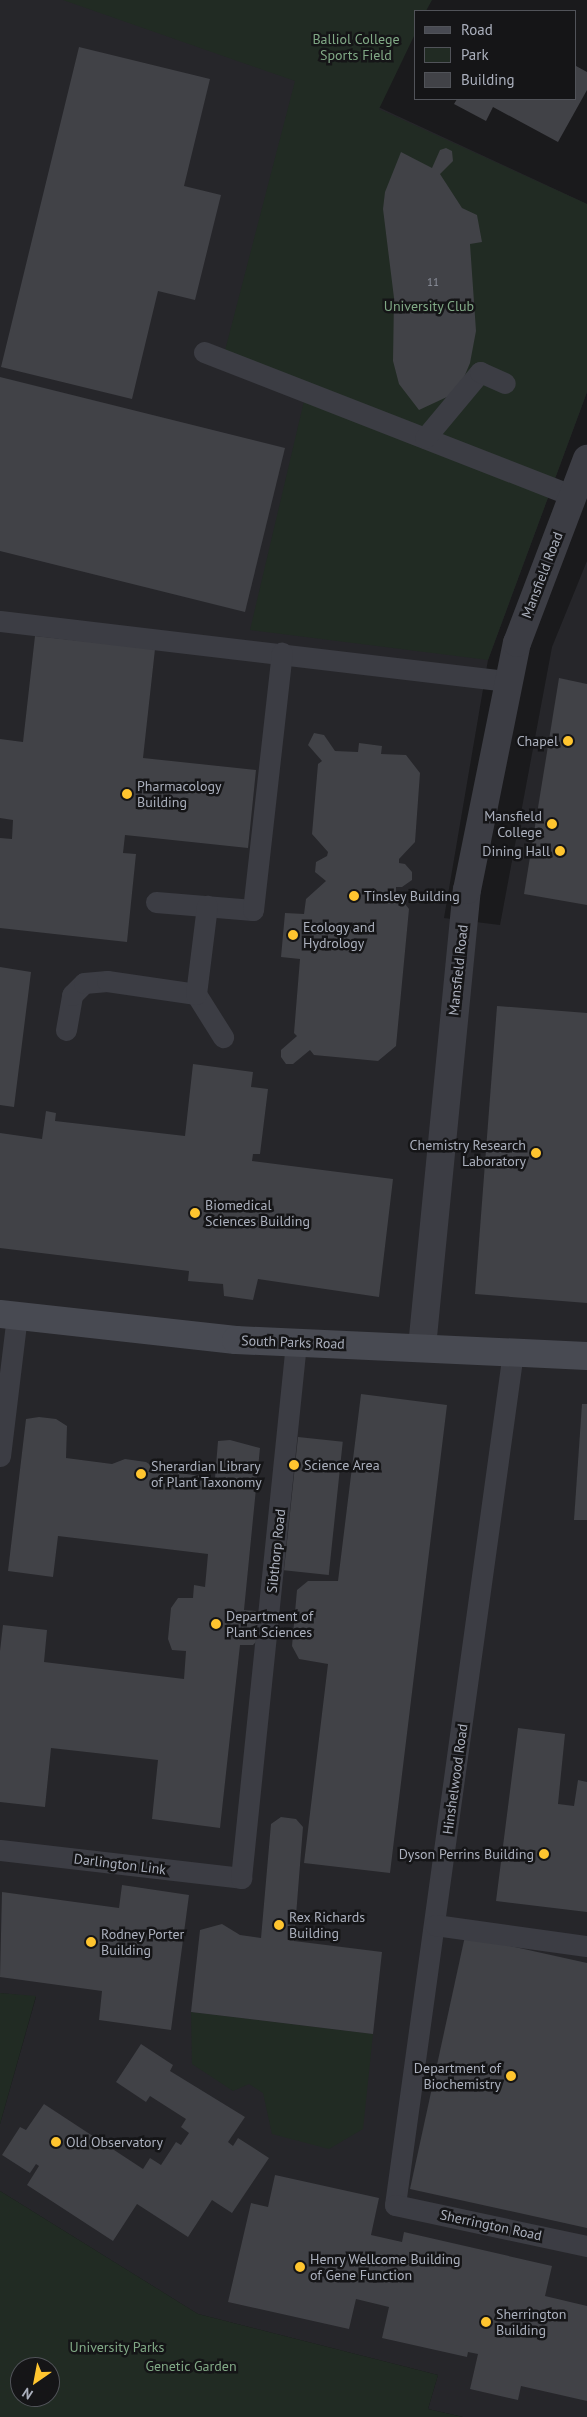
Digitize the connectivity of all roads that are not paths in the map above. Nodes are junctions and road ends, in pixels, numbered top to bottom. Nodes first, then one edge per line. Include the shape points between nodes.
1 (204, 352) dead end
2 (505, 383) dead end
3 (425, 438) junction
4 (587, 459) edge
5 (573, 496) junction
6 (0, 621) edge
7 (282, 653) junction
8 (507, 681) junction
9 (156, 902) dead end
10 (207, 906) junction
11 (196, 994) junction
12 (66, 1030) dead end
13 (223, 1037) dead end
14 (9, 1315) edge
15 (296, 1343) junction
16 (422, 1347) junction
17 (513, 1352) junction
18 (587, 1356) edge
19 (0, 1456) edge
20 (0, 1850) edge
21 (241, 1878) joint
22 (435, 1925) junction
23 (587, 1946) edge
24 (395, 2205) joint
25 (587, 2246) edge

1 - 3 lane
2 - 3 lane via 480,372
3 - 5 lane
4 - 5 street, Mansfield Road
5 - 8 street, Mansfield Road via 520,634
6 - 7 lane
7 - 8 lane
7 - 10 lane via 253,910
8 - 16 street, Mansfield Road via 467,890 459,952
9 - 10 lane
10 - 11 lane
11 - 12 lane via 107,981 84,983 72,995
11 - 13 lane
14 - 15 street, South Parks Road via 236,1340
14 - 19 lane
15 - 16 street, South Parks Road
15 - 21 lane, Sibthorp Road
16 - 17 street, South Parks Road
17 - 18 street, South Parks Road
17 - 22 lane, Hinshelwood Road
20 - 21 lane, Darlington Link
22 - 23 lane
22 - 24 lane, Hinshelwood Road
24 - 25 lane, Sherrington Road

